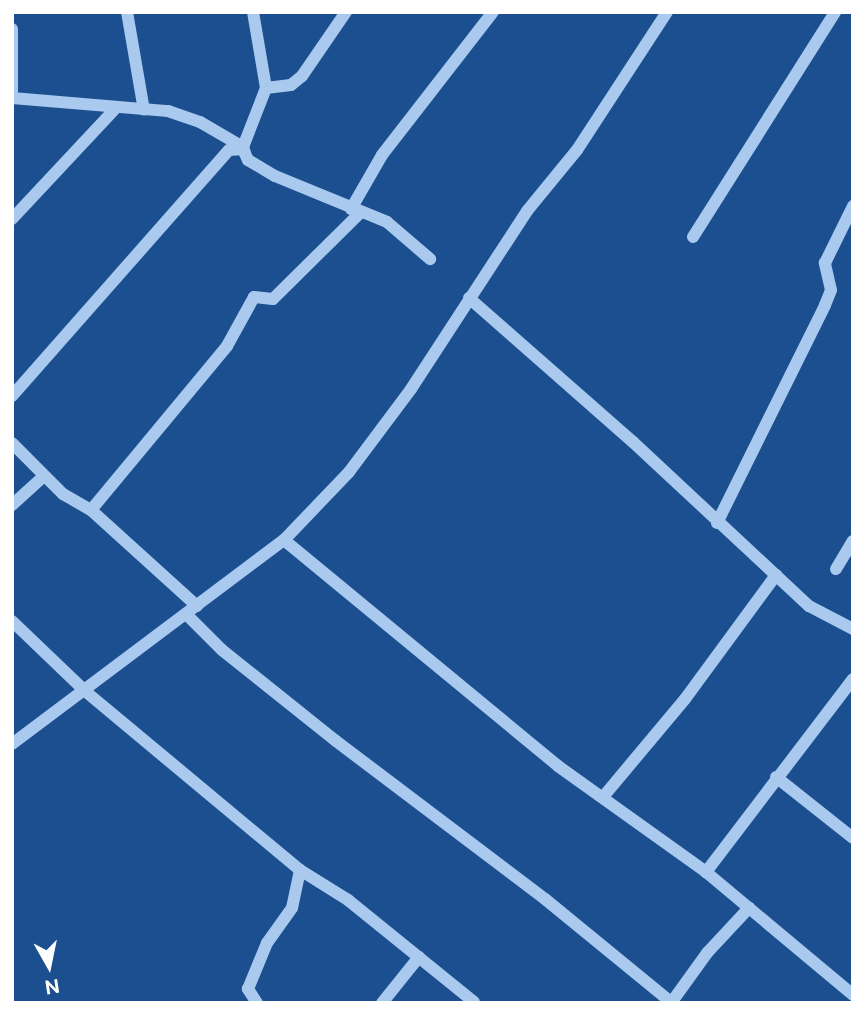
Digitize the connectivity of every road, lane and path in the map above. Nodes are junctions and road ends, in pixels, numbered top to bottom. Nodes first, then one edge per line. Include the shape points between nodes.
1 (127, 12) edge
2 (253, 12) edge
3 (346, 12) edge
4 (493, 12) edge
5 (667, 12) edge
6 (835, 12) edge
7 (12, 29) edge
8 (266, 88) junction
9 (12, 91) edge
10 (12, 98) edge
11 (116, 108) junction
12 (144, 110) junction
13 (243, 147) junction
14 (248, 160) junction
15 (853, 206) edge
16 (355, 211) junction
17 (12, 219) edge
18 (693, 237) dead end
19 (430, 259) dead end
20 (469, 298) junction
21 (12, 396) edge
22 (12, 443) edge
23 (44, 476) junction
24 (12, 505) edge
25 (91, 510) junction
26 (717, 523) junction
27 (284, 540) junction
28 (853, 541) edge
29 (836, 569) dead end
30 (776, 575) junction
31 (192, 610) junction
32 (12, 621) edge
33 (853, 629) edge
34 (853, 679) edge
35 (85, 691) junction
36 (12, 744) edge
37 (776, 777) junction
38 (603, 797) junction
39 (853, 838) edge
40 (300, 870) junction
41 (706, 872) junction
42 (749, 908) junction
43 (419, 957) junction
44 (853, 995) edge
45 (474, 1002) edge
46 (257, 1003) edge
47 (382, 1003) edge
48 (671, 1003) edge

1 - 12 street
2 - 8 street
3 - 8 street via 302,76 291,85
4 - 16 street via 382,155
5 - 20 street via 576,150 527,211
6 - 18 street
7 - 9 street
8 - 13 street
10 - 11 street
11 - 12 street
11 - 17 street
12 - 13 street via 188,117
13 - 14 street
14 - 16 street
14 - 21 street via 243,149 221,153 152,241
15 - 26 street via 825,263 831,290 816,326
16 - 19 street via 387,222
16 - 25 street via 273,299 254,297 227,346
20 - 26 street via 633,442
20 - 27 street via 411,389 349,472
22 - 23 street
23 - 24 street
23 - 25 street
25 - 31 street
26 - 30 street
27 - 31 street
27 - 38 street via 433,658 558,766
28 - 29 street
30 - 33 street via 809,606
30 - 38 street via 685,699
31 - 35 street
31 - 48 street via 222,650 545,899
32 - 35 street
34 - 37 street
35 - 36 street
35 - 40 street
37 - 39 street
37 - 41 street
38 - 41 street
40 - 43 street via 348,900
40 - 46 street via 292,908 267,943 248,989
41 - 42 street
42 - 44 street
42 - 48 street via 707,953
43 - 45 street
43 - 47 street

